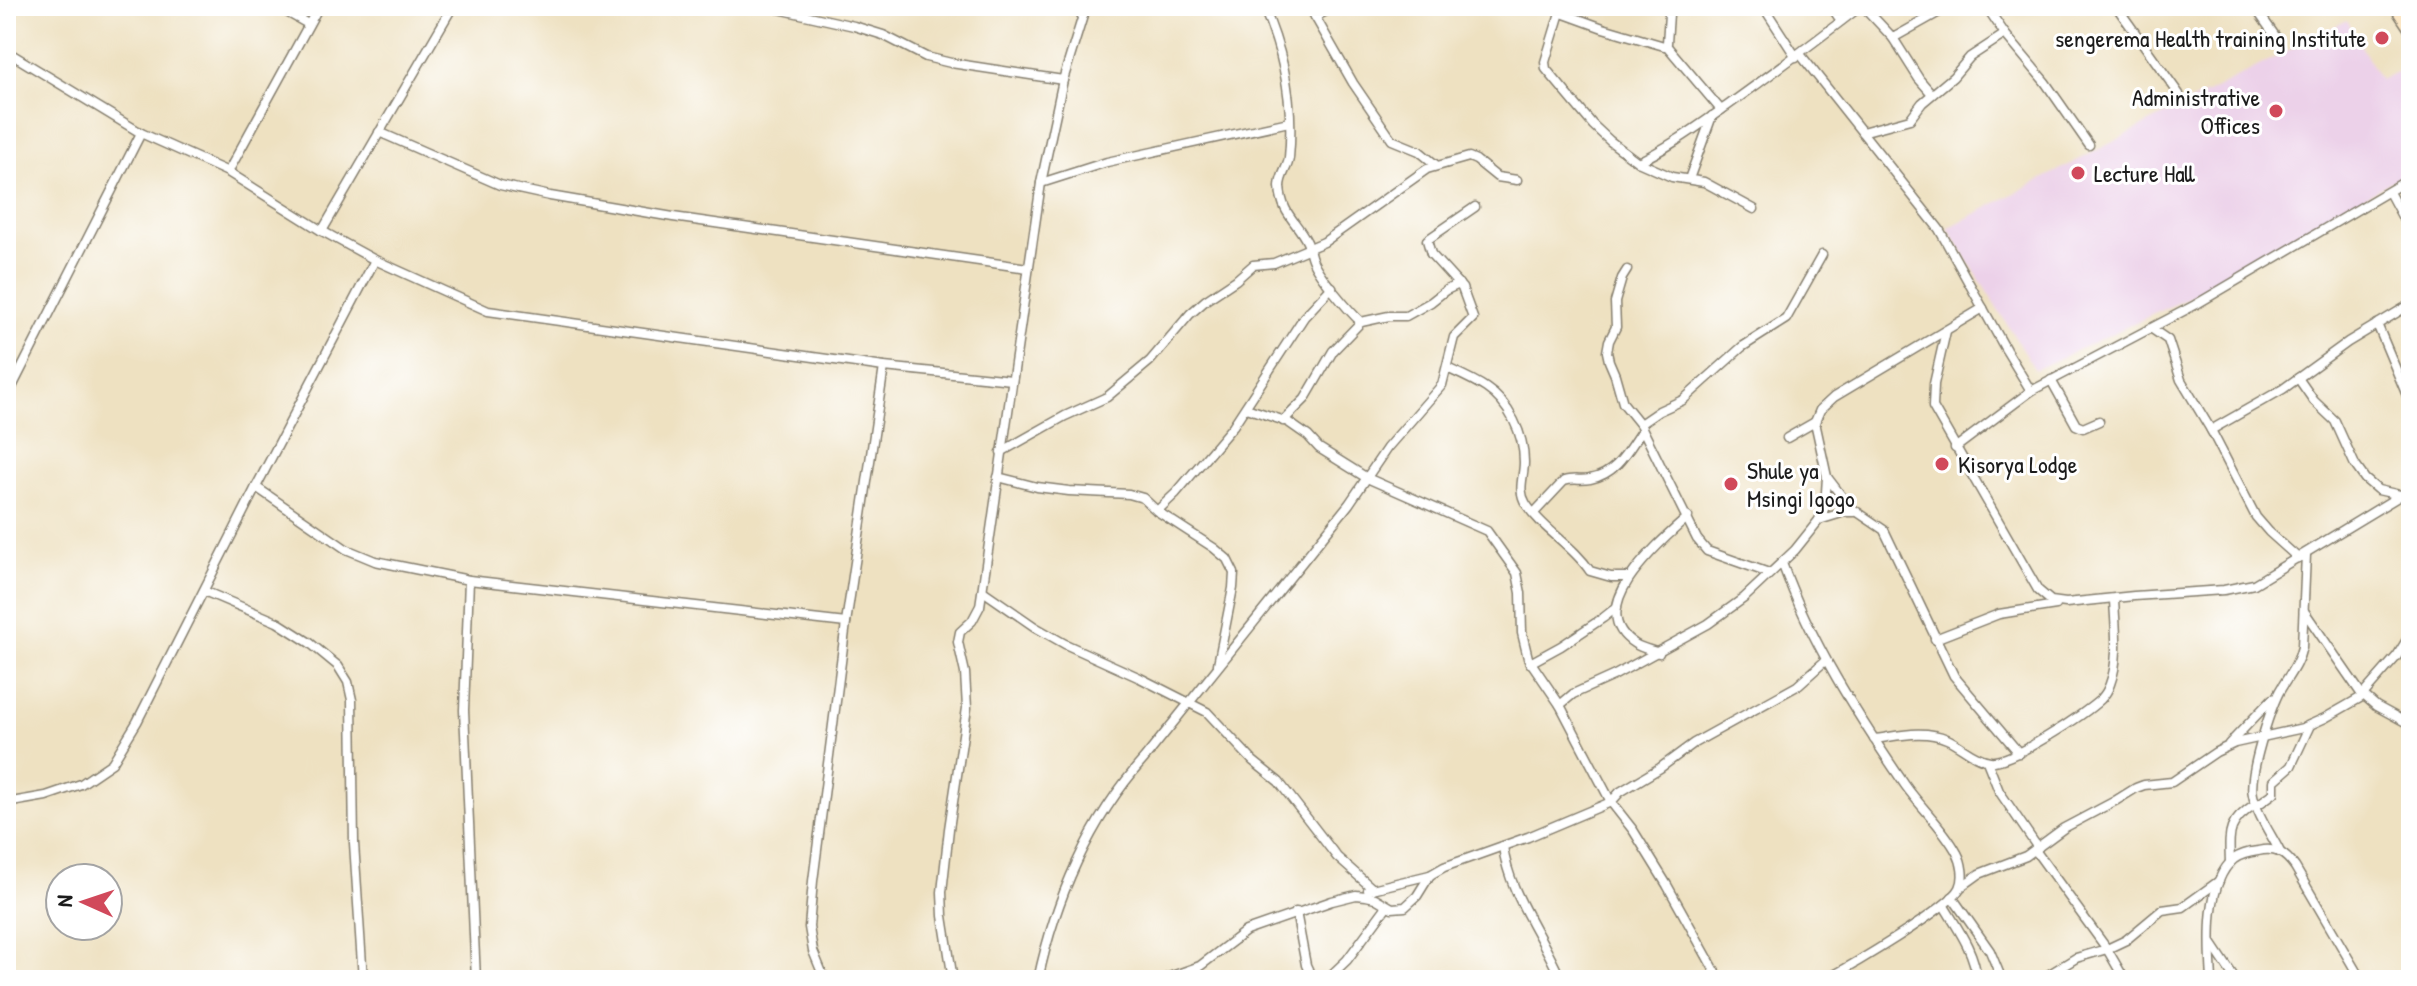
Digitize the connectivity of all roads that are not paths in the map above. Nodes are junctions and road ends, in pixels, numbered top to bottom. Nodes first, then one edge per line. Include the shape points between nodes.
1 (276, 6) edge
2 (319, 6) edge
3 (453, 6) edge
4 (765, 6) edge
5 (1086, 6) edge
6 (1263, 6) edge
7 (1309, 6) edge
8 (1336, 6) edge
9 (1672, 6) edge
10 (1763, 6) edge
11 (1831, 6) edge
12 (1862, 6) edge
13 (1950, 6) edge
14 (1986, 6) edge
15 (2116, 6) edge
16 (2254, 6) edge
17 (2395, 6) edge
18 (1560, 9) edge
19 (1315, 17) junction
20 (1841, 21) junction
21 (308, 24) junction
22 (2411, 30) edge
23 (2005, 34) junction
24 (1893, 38) junction
25 (2278, 40) dead end
26 (1666, 45) junction
27 (6, 51) edge
28 (1798, 56) junction
29 (1063, 80) junction
30 (1932, 94) junction
31 (2179, 94) dead end
32 (1721, 110) junction
33 (1712, 116) junction
34 (1289, 122) junction
35 (379, 132) junction
36 (1862, 132) junction
37 (141, 133) junction
38 (2089, 145) dead end
39 (1638, 162) junction
40 (1436, 165) junction
41 (228, 172) junction
42 (2411, 178) edge
43 (1689, 179) junction
44 (1517, 180) dead end
45 (1041, 183) junction
46 (2389, 192) junction
47 (1475, 207) dead end
48 (1754, 209) dead end
49 (322, 231) junction
50 (2411, 233) edge
51 (1309, 249) junction
52 (1822, 255) dead end
53 (375, 260) junction
54 (1028, 268) junction
55 (1627, 270) dead end
56 (1459, 284) junction
57 (1332, 287) junction
58 (2411, 304) edge
59 (1983, 308) junction
60 (1361, 322) junction
61 (2377, 324) junction
62 (2152, 329) junction
63 (1946, 331) junction
64 (884, 367) junction
65 (1447, 368) junction
66 (2298, 378) junction
67 (1012, 380) junction
68 (2051, 380) junction
69 (2031, 391) junction
70 (6, 399) edge
71 (2411, 405) edge
72 (1246, 408) junction
73 (1283, 421) junction
74 (2099, 421) dead end
75 (1815, 422) junction
76 (1641, 427) junction
77 (2211, 430) junction
78 (1787, 438) dead end
79 (1955, 448) junction
80 (1001, 452) junction
81 (998, 477) junction
82 (1827, 477) junction
83 (1367, 478) junction
84 (256, 487) junction
85 (2406, 492) edge
86 (2411, 502) edge
87 (1157, 511) junction
88 (1534, 513) junction
89 (1859, 513) junction
90 (1688, 517) junction
91 (1819, 520) junction
92 (2302, 556) junction
93 (1782, 563) junction
94 (1769, 573) junction
95 (1611, 577) junction
96 (1629, 577) junction
97 (469, 580) junction
98 (204, 591) junction
99 (983, 591) junction
100 (1622, 593) junction
101 (2114, 599) junction
102 (2066, 603) junction
103 (1617, 607) junction
104 (2304, 611) junction
105 (846, 623) junction
106 (2411, 633) edge
107 (1935, 639) junction
108 (1659, 653) junction
109 (1825, 661) junction
110 (1530, 663) junction
111 (1217, 667) junction
112 (2280, 690) junction
113 (2363, 694) junction
114 (1189, 702) junction
115 (1560, 705) junction
116 (2310, 725) junction
117 (2411, 725) edge
118 (2264, 735) junction
119 (1874, 739) junction
120 (2225, 747) junction
121 (2019, 753) junction
122 (1987, 761) junction
123 (1611, 802) junction
124 (6, 803) edge
125 (2256, 805) junction
126 (1503, 846) junction
127 (2037, 849) junction
128 (2280, 852) junction
129 (2230, 863) junction
130 (1430, 875) junction
131 (2219, 881) junction
132 (1960, 887) junction
133 (1373, 889) junction
134 (1356, 895) junction
135 (1952, 897) junction
136 (1387, 906) junction
137 (1944, 906) junction
138 (1296, 912) junction
139 (2211, 941) junction
140 (2107, 949) junction
141 (363, 980) edge
142 (476, 980) edge
143 (825, 980) edge
144 (953, 980) edge
145 (1038, 980) edge
146 (1161, 980) edge
147 (1313, 980) edge
148 (1326, 980) edge
149 (1561, 980) edge
150 (1720, 980) edge
151 (1825, 980) edge
152 (1977, 980) edge
153 (2002, 980) edge
154 (2040, 980) edge
155 (2125, 980) edge
156 (2212, 980) edge
157 (2236, 980) edge
158 (2361, 980) edge

1 - 21 street
2 - 21 street
3 - 35 street
4 - 29 street via 883,35 926,57
5 - 29 street
6 - 34 street via 1286,77
7 - 19 street
8 - 19 street
9 - 26 street
10 - 28 street
11 - 20 street
12 - 20 street
12 - 24 street
13 - 24 street
14 - 23 street
15 - 31 street
16 - 25 street
17 - 22 main road
18 - 26 street via 1603,28
18 - 39 street via 1546,69 1593,125
19 - 40 street via 1392,140
20 - 28 street
21 - 41 street
23 - 30 street via 1977,51
23 - 38 street
24 - 30 street
26 - 32 street
27 - 37 street
28 - 32 street
28 - 36 street
29 - 45 street
30 - 36 street via 1910,119
32 - 33 street
33 - 39 street
33 - 43 street
34 - 45 street via 1107,162
34 - 51 street via 1289,158 1280,190
35 - 49 street
35 - 54 street via 500,185 550,196
36 - 59 street via 1939,229
37 - 41 street
37 - 70 street
39 - 43 street
40 - 44 street via 1469,157 1497,177
40 - 51 street
41 - 49 street
42 - 46 street
43 - 48 street
45 - 54 street
46 - 50 street
46 - 62 street
47 - 56 street via 1427,240 1431,254
49 - 53 street
51 - 57 street
51 - 80 street via 1253,265 1190,314 1150,361 1107,397
52 - 76 street via 1786,319
53 - 64 street via 488,311
53 - 84 street
54 - 67 street
55 - 76 street via 1617,293 1616,327 1607,352 1623,403
56 - 60 street via 1406,316
56 - 65 street via 1473,318 1454,337
57 - 60 street
57 - 72 street via 1304,317
58 - 61 street
59 - 63 street
59 - 69 street
60 - 73 street via 1333,351 1305,399
61 - 66 street
61 - 71 street
62 - 68 street
62 - 77 street via 2168,340 2181,380
63 - 75 street via 1834,397
63 - 79 street via 1932,399
64 - 67 street
64 - 105 street
65 - 83 street via 1442,385
65 - 88 street via 1483,385 1508,411 1524,452 1520,488
66 - 77 street
66 - 85 street via 2335,421 2365,479 2378,490
67 - 80 street
68 - 69 street
68 - 74 street via 2076,425 2083,428
69 - 79 street
72 - 73 street
72 - 87 street
73 - 83 street
75 - 78 street
75 - 82 street
76 - 88 street via 1612,470 1589,480 1564,481
76 - 90 street
77 - 92 street via 2256,517
79 - 102 street via 2038,590 2051,601
80 - 81 street
81 - 87 street via 1069,491 1129,494
81 - 99 street
82 - 89 street
82 - 91 street
83 - 110 street via 1487,531 1517,573
83 - 111 street
84 - 97 street via 346,549 375,561
84 - 98 street
85 - 86 street
85 - 92 street
87 - 111 street via 1214,548 1234,573
88 - 95 street via 1590,571
89 - 91 street
89 - 107 street via 1884,530
90 - 94 street via 1707,551
90 - 96 street
91 - 93 street
92 - 101 street via 2246,586
92 - 104 street
93 - 94 street
93 - 109 street
94 - 108 street via 1744,598
95 - 96 street
95 - 100 street
96 - 100 street
97 - 105 street
97 - 142 street via 464,710
98 - 124 street via 112,763 81,784
98 - 141 street via 277,622 338,666 348,682
99 - 114 street via 1065,644
99 - 144 street via 977,613 958,642 967,708 942,892
100 - 103 street
101 - 102 street
101 - 121 street via 2115,657 2108,691
102 - 107 street via 1999,614
103 - 108 street via 1619,627 1628,637
103 - 110 street
104 - 112 street via 2299,661
104 - 113 street
105 - 143 street via 809,927
106 - 113 street
107 - 121 street via 1964,691
108 - 115 street
109 - 119 street
109 - 123 street via 1797,686 1694,743
110 - 115 street
111 - 114 street
112 - 118 street
112 - 120 street
113 - 116 street
113 - 117 street
114 - 133 street via 1207,712 1279,782 1337,857
114 - 145 street via 1121,784 1085,846 1059,906
115 - 123 street
116 - 118 street
116 - 125 street via 2294,760 2274,781 2274,793
118 - 120 street
118 - 125 street via 2253,778
119 - 122 street via 1935,734
119 - 132 street via 1957,853
120 - 127 street via 2172,782 2136,788
121 - 122 street
122 - 127 street via 1999,791
123 - 126 street
123 - 150 street via 1633,830
125 - 128 street
125 - 129 street via 2239,815 2231,828
126 - 130 street
126 - 149 street via 1518,897
127 - 132 street
127 - 140 street
128 - 129 street via 2246,853
128 - 158 street via 2295,867
129 - 131 street
130 - 133 street
130 - 136 street via 1410,903 1399,909
131 - 139 street
131 - 140 street via 2183,907 2162,910
132 - 135 street
133 - 134 street
134 - 136 street
134 - 138 street
135 - 137 street
135 - 153 street
136 - 148 street
137 - 151 street
137 - 152 street via 1971,953
138 - 146 street via 1246,931 1200,966
138 - 147 street
139 - 156 street
139 - 157 street
140 - 154 street via 2076,958
140 - 155 street

